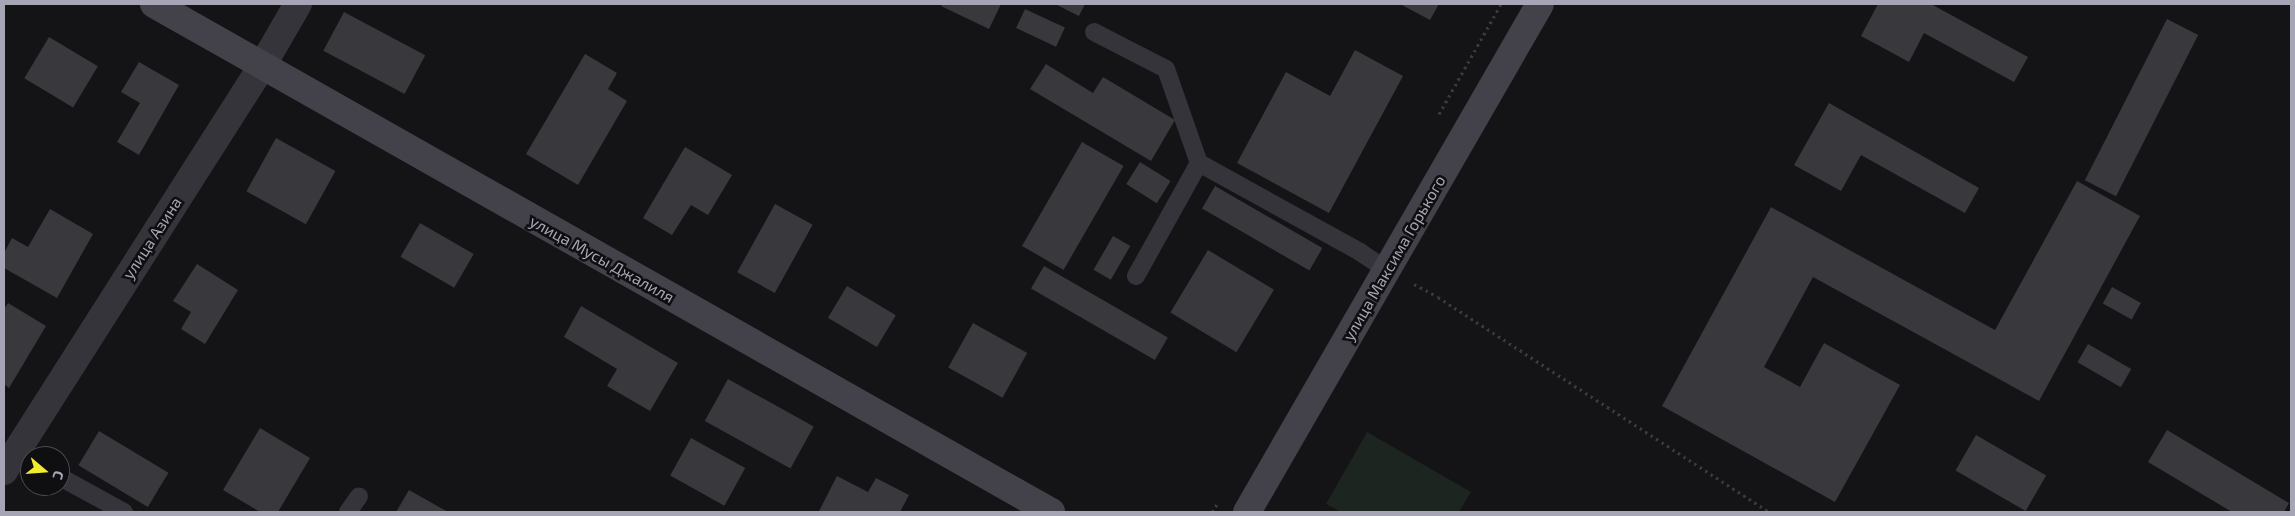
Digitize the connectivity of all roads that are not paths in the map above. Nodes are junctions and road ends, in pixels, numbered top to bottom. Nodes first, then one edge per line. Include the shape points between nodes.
1 (154, 4) edge
2 (298, 4) edge
3 (1540, 4) edge
4 (1094, 32) dead end
5 (262, 66) junction
6 (1199, 163) junction
7 (1387, 270) junction
8 (1136, 276) dead end
9 (17, 461) edge
10 (70, 482) edge
11 (359, 496) dead end
12 (124, 512) edge
13 (348, 512) edge
14 (1051, 512) edge
15 (1247, 512) edge

1 - 5 street, улица Мусы Джалиля
2 - 5 street, улица Азина
3 - 7 street, улица Максима Горького
4 - 6 lane via 1166,70
5 - 9 street, улица Азина
5 - 14 street, улица Мусы Джалиля
6 - 7 lane
6 - 8 lane
7 - 15 street, улица Максима Горького
10 - 12 lane
11 - 13 lane

